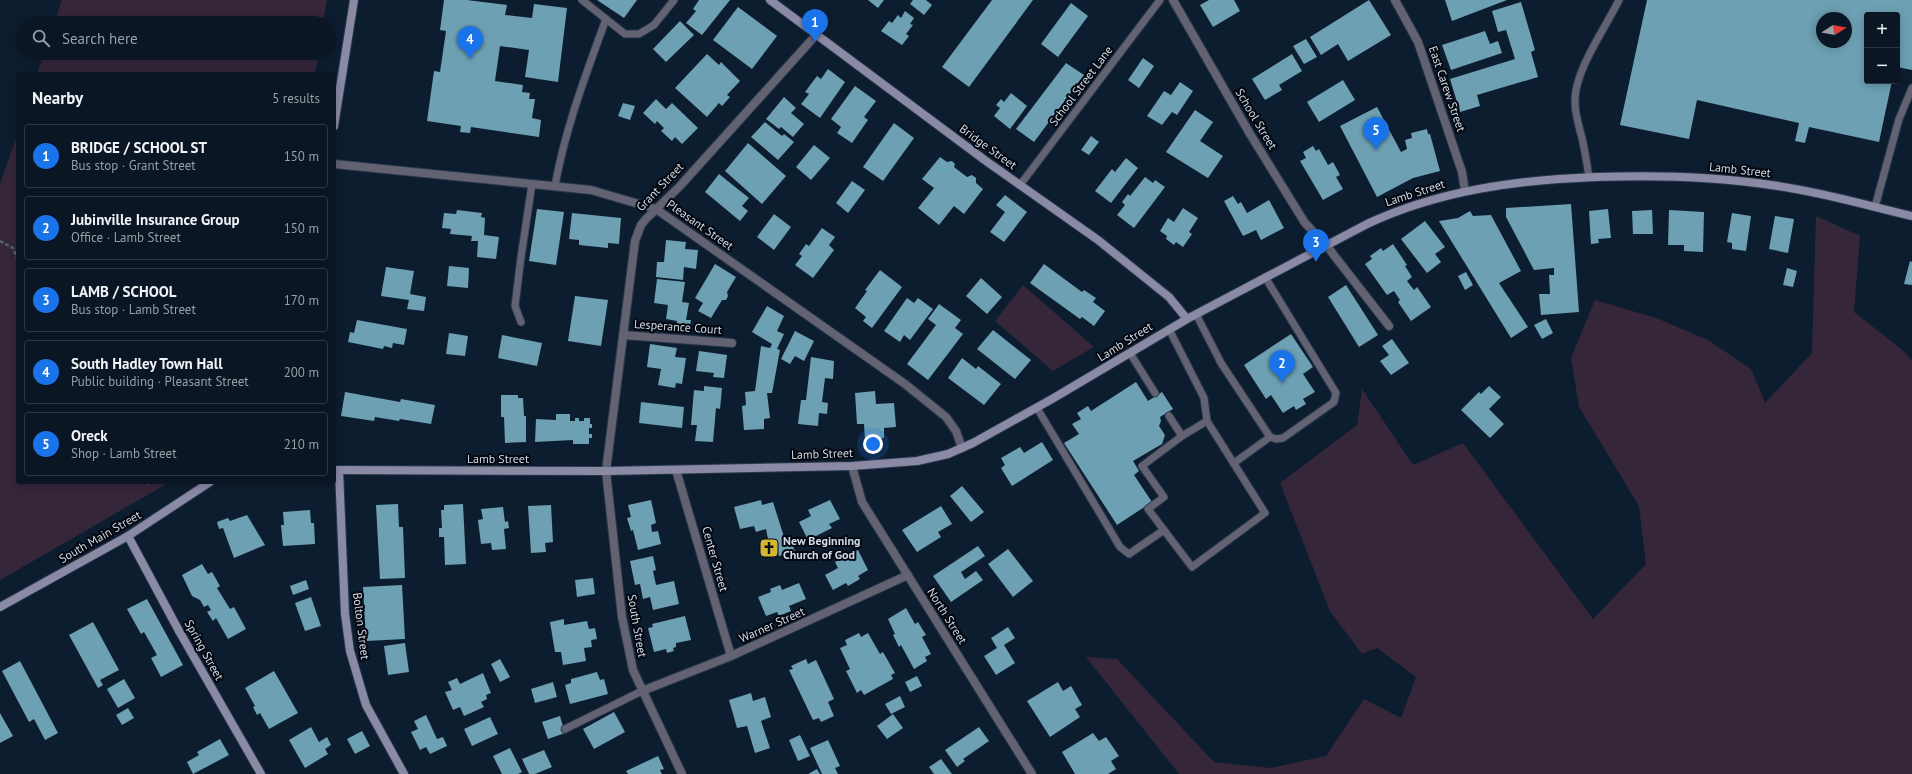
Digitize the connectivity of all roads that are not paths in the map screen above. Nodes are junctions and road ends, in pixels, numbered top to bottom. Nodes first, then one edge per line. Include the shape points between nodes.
1 (354, 0) edge
2 (582, 0) edge
3 (674, 0) edge
4 (770, 0) edge
5 (1160, 0) edge
6 (1173, 0) edge
7 (1395, 0) edge
8 (1619, 0) edge
9 (606, 19) junction
10 (816, 34) junction
11 (1912, 88) edge
12 (336, 113) edge
13 (336, 164) edge
14 (1589, 177) junction
15 (532, 184) junction
16 (1020, 185) junction
17 (555, 186) junction
18 (1465, 191) junction
19 (1875, 207) junction
20 (656, 208) junction
21 (1912, 216) edge
22 (1326, 245) junction
23 (1265, 277) junction
24 (1196, 314) junction
25 (1186, 319) junction
26 (521, 322) dead end
27 (1389, 326) dead end
28 (1169, 329) junction
29 (623, 335) junction
30 (732, 343) dead end
31 (1130, 353) junction
32 (1155, 393) dead end
33 (1037, 408) junction
34 (1169, 416) dead end
35 (1207, 421) junction
36 (1182, 436) junction
37 (1270, 437) junction
38 (962, 448) junction
39 (1234, 463) junction
40 (852, 466) junction
41 (336, 470) edge
42 (676, 470) junction
43 (606, 471) junction
44 (207, 484) edge
45 (1164, 530) junction
46 (128, 536) junction
47 (908, 575) junction
48 (0, 608) edge
49 (731, 656) junction
50 (642, 691) junction
51 (565, 729) dead end
52 (261, 774) edge
53 (404, 774) edge
54 (682, 774) edge
55 (1032, 774) edge

1 - 12 main road
2 - 9 lane
3 - 9 lane via 654,25 639,34 625,34
4 - 10 main road, Bridge Street
5 - 16 lane, School Street Lane
6 - 22 street, School Street via 1301,217
7 - 18 street, East Carew Street via 1418,42 1462,172
8 - 14 lane via 1580,72 1576,87 1576,117
9 - 17 lane via 575,106 560,156
10 - 16 main road, Bridge Street
10 - 20 street, Grant Street via 680,186
11 - 19 lane via 1900,118
13 - 15 street, Pleasant Street
14 - 18 main road, Lamb Street
14 - 19 main road, Lamb Street via 1675,176 1739,181 1803,190
15 - 17 street, Pleasant Street
15 - 26 lane via 515,306
16 - 25 main road, Bridge Street via 1098,240 1169,297
17 - 20 street, Pleasant Street via 591,190
18 - 22 main road, Lamb Street via 1389,214
19 - 21 main road, Lamb Street
20 - 29 street, Grant Street via 641,225 635,241
20 - 38 street, Pleasant Street via 905,384 946,417 956,431
22 - 23 main road, Lamb Street
22 - 27 street, School Street
23 - 24 main road, Lamb Street
23 - 37 lane via 1335,390 1336,397 1334,402 1283,438
24 - 25 main road, Lamb Street
24 - 37 lane via 1221,363
25 - 28 main road, Lamb Street
28 - 31 main road, Lamb Street
28 - 35 lane via 1204,398
29 - 30 street, Lesperance Court
29 - 43 street, Grant Street
31 - 32 lane
31 - 33 main road, Lamb Street
33 - 38 main road, Lamb Street
33 - 45 lane via 1120,547 1129,554
34 - 36 lane
35 - 36 lane
35 - 39 lane
36 - 45 lane via 1142,466 1164,497 1148,509
37 - 39 lane
38 - 40 main road, Lamb Street via 918,461
39 - 45 lane via 1265,514 1192,567
40 - 42 main road, Lamb Street
40 - 47 street, North Street via 862,502
41 - 43 main road, Lamb Street
41 - 53 main road, Bolton Street via 345,614 350,651 366,705
42 - 43 main road, Lamb Street
42 - 49 street, Center Street
43 - 50 street, South Street via 622,617 633,670
44 - 46 main road, South Main Street
46 - 48 main road, South Main Street
46 - 52 main road, Spring Street
47 - 49 street, Warner Street
47 - 55 street, North Street
49 - 50 street, Warner Street
50 - 51 lane
50 - 54 street, South Street

